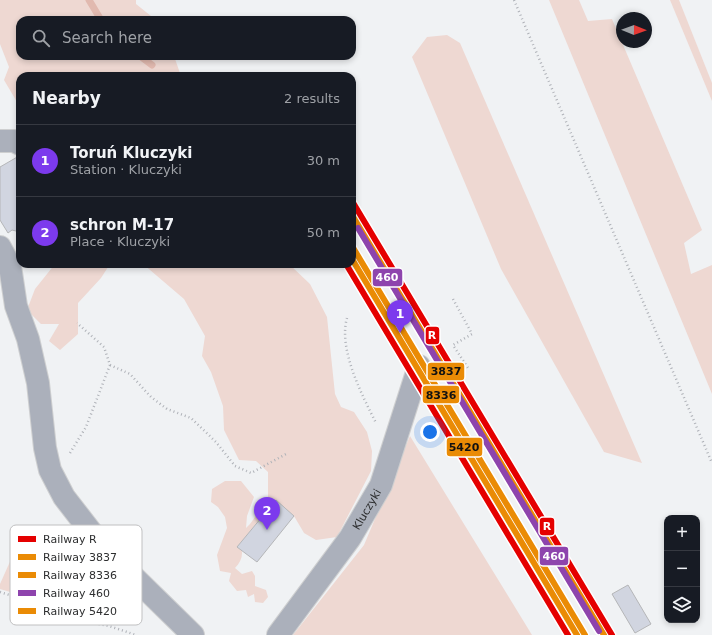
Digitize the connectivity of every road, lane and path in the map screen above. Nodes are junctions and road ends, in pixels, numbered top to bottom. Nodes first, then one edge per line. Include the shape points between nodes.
1 (514, 0) edge
2 (0, 141) edge
3 (16, 142) edge
4 (8, 261) edge
5 (453, 299) dead end
6 (347, 318) dead end
7 (77, 323) dead end
8 (110, 365) junction
9 (419, 366) dead end
10 (468, 368) dead end
11 (392, 447) junction
12 (288, 454) dead end
13 (712, 463) edge
14 (54, 479) junction
15 (86, 525) edge
16 (142, 585) edge
17 (0, 592) edge
18 (10, 595) edge
19 (104, 625) edge
20 (136, 635) edge
21 (193, 635) edge
22 (278, 635) edge

1 - 13 path
2 - 3 street
4 - 14 street via 16,306 28,339 38,383 45,448
5 - 10 path via 472,334 453,345
6 - 11 path via 344,327 347,354 372,415
7 - 8 path via 104,347
8 - 12 path via 130,374 167,409 192,418 235,466 251,473
8 - 14 path via 86,428
9 - 11 street, Kluczyki
11 - 22 street, Kluczyki via 381,485 350,538
14 - 15 street
16 - 21 street
17 - 18 path
19 - 20 path

